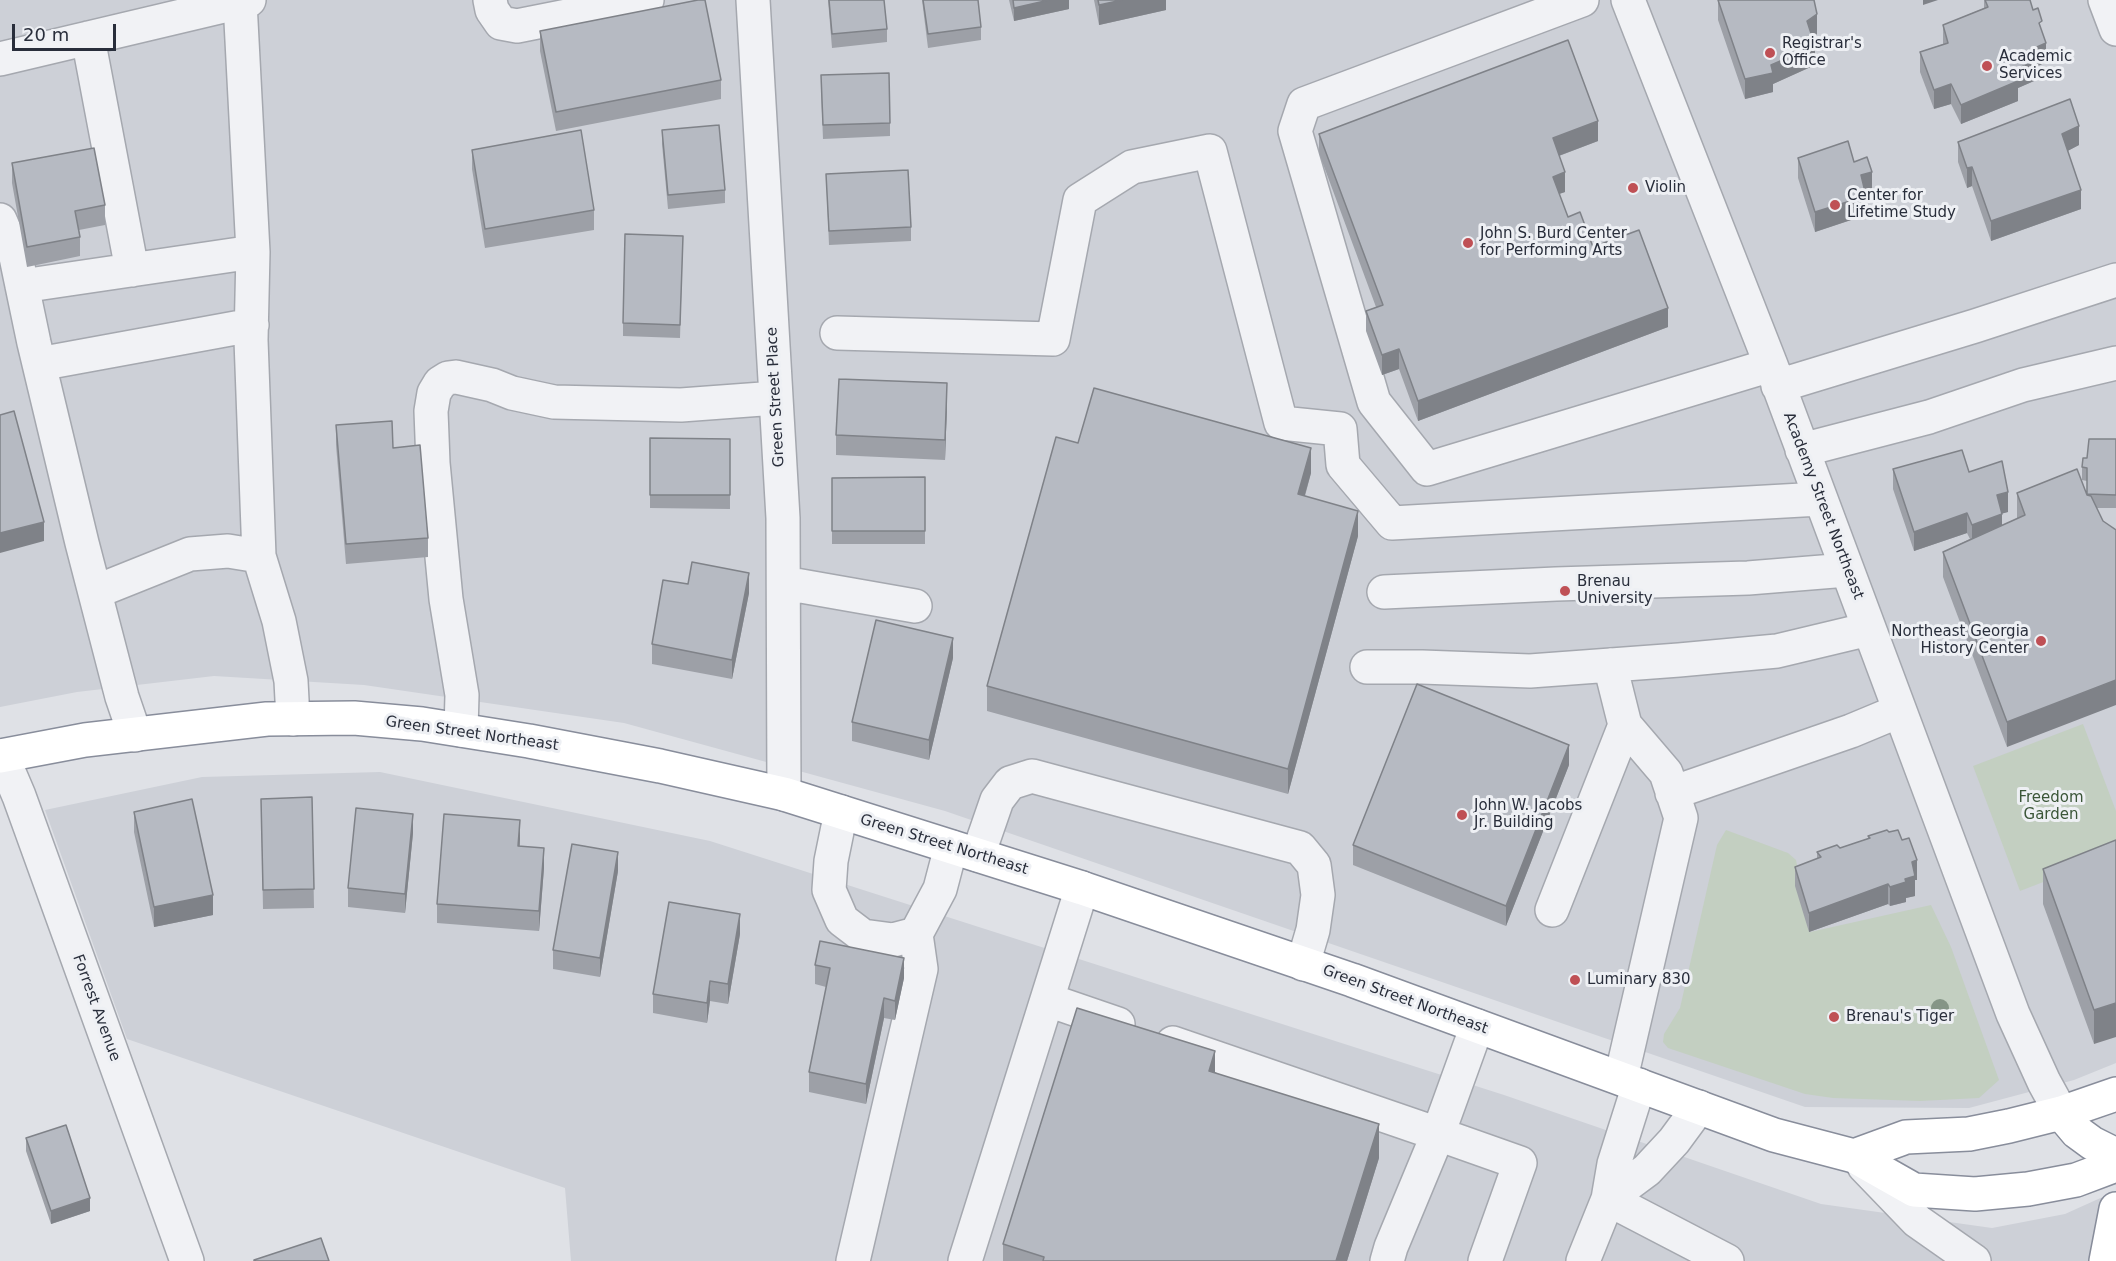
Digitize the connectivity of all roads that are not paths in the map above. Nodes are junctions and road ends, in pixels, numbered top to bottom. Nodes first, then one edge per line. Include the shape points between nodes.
1 (490, 0) edge
2 (647, 0) edge
3 (753, 0) edge
4 (1582, 0) edge
5 (1628, 0) edge
6 (2105, 0) edge
7 (244, 1) edge
8 (2116, 29) edge
9 (88, 38) junction
10 (0, 59) edge
11 (0, 220) edge
12 (253, 252) junction
13 (132, 270) junction
14 (2116, 280) edge
15 (22, 286) junction
16 (252, 325) junction
17 (837, 333) dead end
18 (2116, 363) edge
19 (39, 364) junction
20 (1774, 376) junction
21 (777, 398) junction
22 (1802, 450) junction
23 (1820, 499) junction
24 (259, 556) junction
25 (1847, 570) junction
26 (783, 583) junction
27 (95, 592) junction
28 (1384, 592) dead end
29 (915, 606) dead end
30 (1869, 628) junction
31 (1610, 665) junction
32 (1367, 667) dead end
33 (1899, 711) junction
34 (293, 719) junction
35 (1625, 725) junction
36 (461, 730) junction
37 (135, 735) junction
38 (1, 756) edge
39 (1672, 793) junction
40 (784, 794) junction
41 (841, 812) junction
42 (964, 851) junction
43 (1082, 888) junction
44 (1552, 910) dead end
45 (916, 934) junction
46 (1303, 964) junction
47 (1048, 1000) junction
48 (1477, 1026) junction
49 (1630, 1082) junction
50 (2116, 1094) edge
51 (1699, 1107) junction
52 (2061, 1113) junction
53 (1438, 1134) junction
54 (2116, 1155) edge
55 (1854, 1156) junction
56 (2116, 1166) edge
57 (1608, 1199) junction
58 (2116, 1209) edge
59 (1957, 1256) edge
60 (187, 1261) edge
61 (853, 1261) edge
62 (965, 1261) edge
63 (1387, 1261) edge
64 (1485, 1261) edge
65 (1584, 1261) edge
66 (1727, 1261) edge
67 (2106, 1261) edge

1 - 2 street via 501,23 517,26
3 - 21 street, Green Street Place
4 - 20 street via 1304,104 1295,131 1374,402 1427,469
5 - 20 street, Academy Street Northeast
6 - 8 street
7 - 9 street
7 - 12 street
9 - 10 street
9 - 13 street
11 - 15 street via 16,257
12 - 13 street
12 - 16 street
13 - 15 street
14 - 20 street via 1975,326
15 - 19 street
16 - 19 street
16 - 24 street
17 - 23 street via 1053,339 1080,200 1132,167 1210,151 1281,423 1340,429 1343,465 1392,523
18 - 22 street via 2023,385 1929,417
19 - 27 street
20 - 22 street, Academy Street Northeast
21 - 26 street, Green Street Place
21 - 36 street via 681,405 554,402 456,376 440,383 431,411 433,463 446,599 462,695
22 - 23 street, Academy Street Northeast
23 - 25 street, Academy Street Northeast
24 - 27 street via 228,551 190,554
24 - 34 street via 279,621 291,681
25 - 28 street via 1748,578
25 - 30 street, Academy Street Northeast
26 - 29 street
26 - 40 street, Green Street Place
27 - 37 street
30 - 31 street via 1777,651
30 - 33 street, Academy Street Northeast
31 - 32 street via 1530,671
31 - 35 street
33 - 39 street
33 - 52 street, Academy Street Northeast via 2013,1014
34 - 36 highway, Green Street Northeast via 354,718
34 - 37 highway, Green Street Northeast
35 - 39 street via 1666,773
35 - 44 street
36 - 40 highway, Green Street Northeast via 660,766
37 - 38 highway, Green Street Northeast
38 - 60 street, Forrest Avenue via 19,796
39 - 49 street via 1681,818
40 - 41 highway, Green Street Northeast
41 - 42 highway, Green Street Northeast
41 - 45 street via 829,890 842,920 863,936 893,940
42 - 43 highway, Green Street Northeast
42 - 45 street
42 - 46 street via 1010,783 1032,776 1300,848 1314,865 1318,895
43 - 46 highway, Green Street Northeast
43 - 47 street
45 - 61 street via 921,969
46 - 48 highway, Green Street Northeast
47 - 53 street
47 - 62 street
48 - 49 highway, Green Street Northeast
48 - 53 street
49 - 51 highway, Green Street Northeast
49 - 57 street
50 - 52 highway
51 - 55 highway, Green Street Northeast via 1774,1135
51 - 57 street via 1647,1170
52 - 54 highway via 2077,1132
52 - 55 highway via 1969,1134 1906,1137
53 - 63 street
53 - 64 street via 1520,1162
55 - 56 highway, Green Street Northeast via 1914,1190 1975,1194 2076,1180
55 - 59 street
57 - 65 street
57 - 66 street
58 - 67 highway

